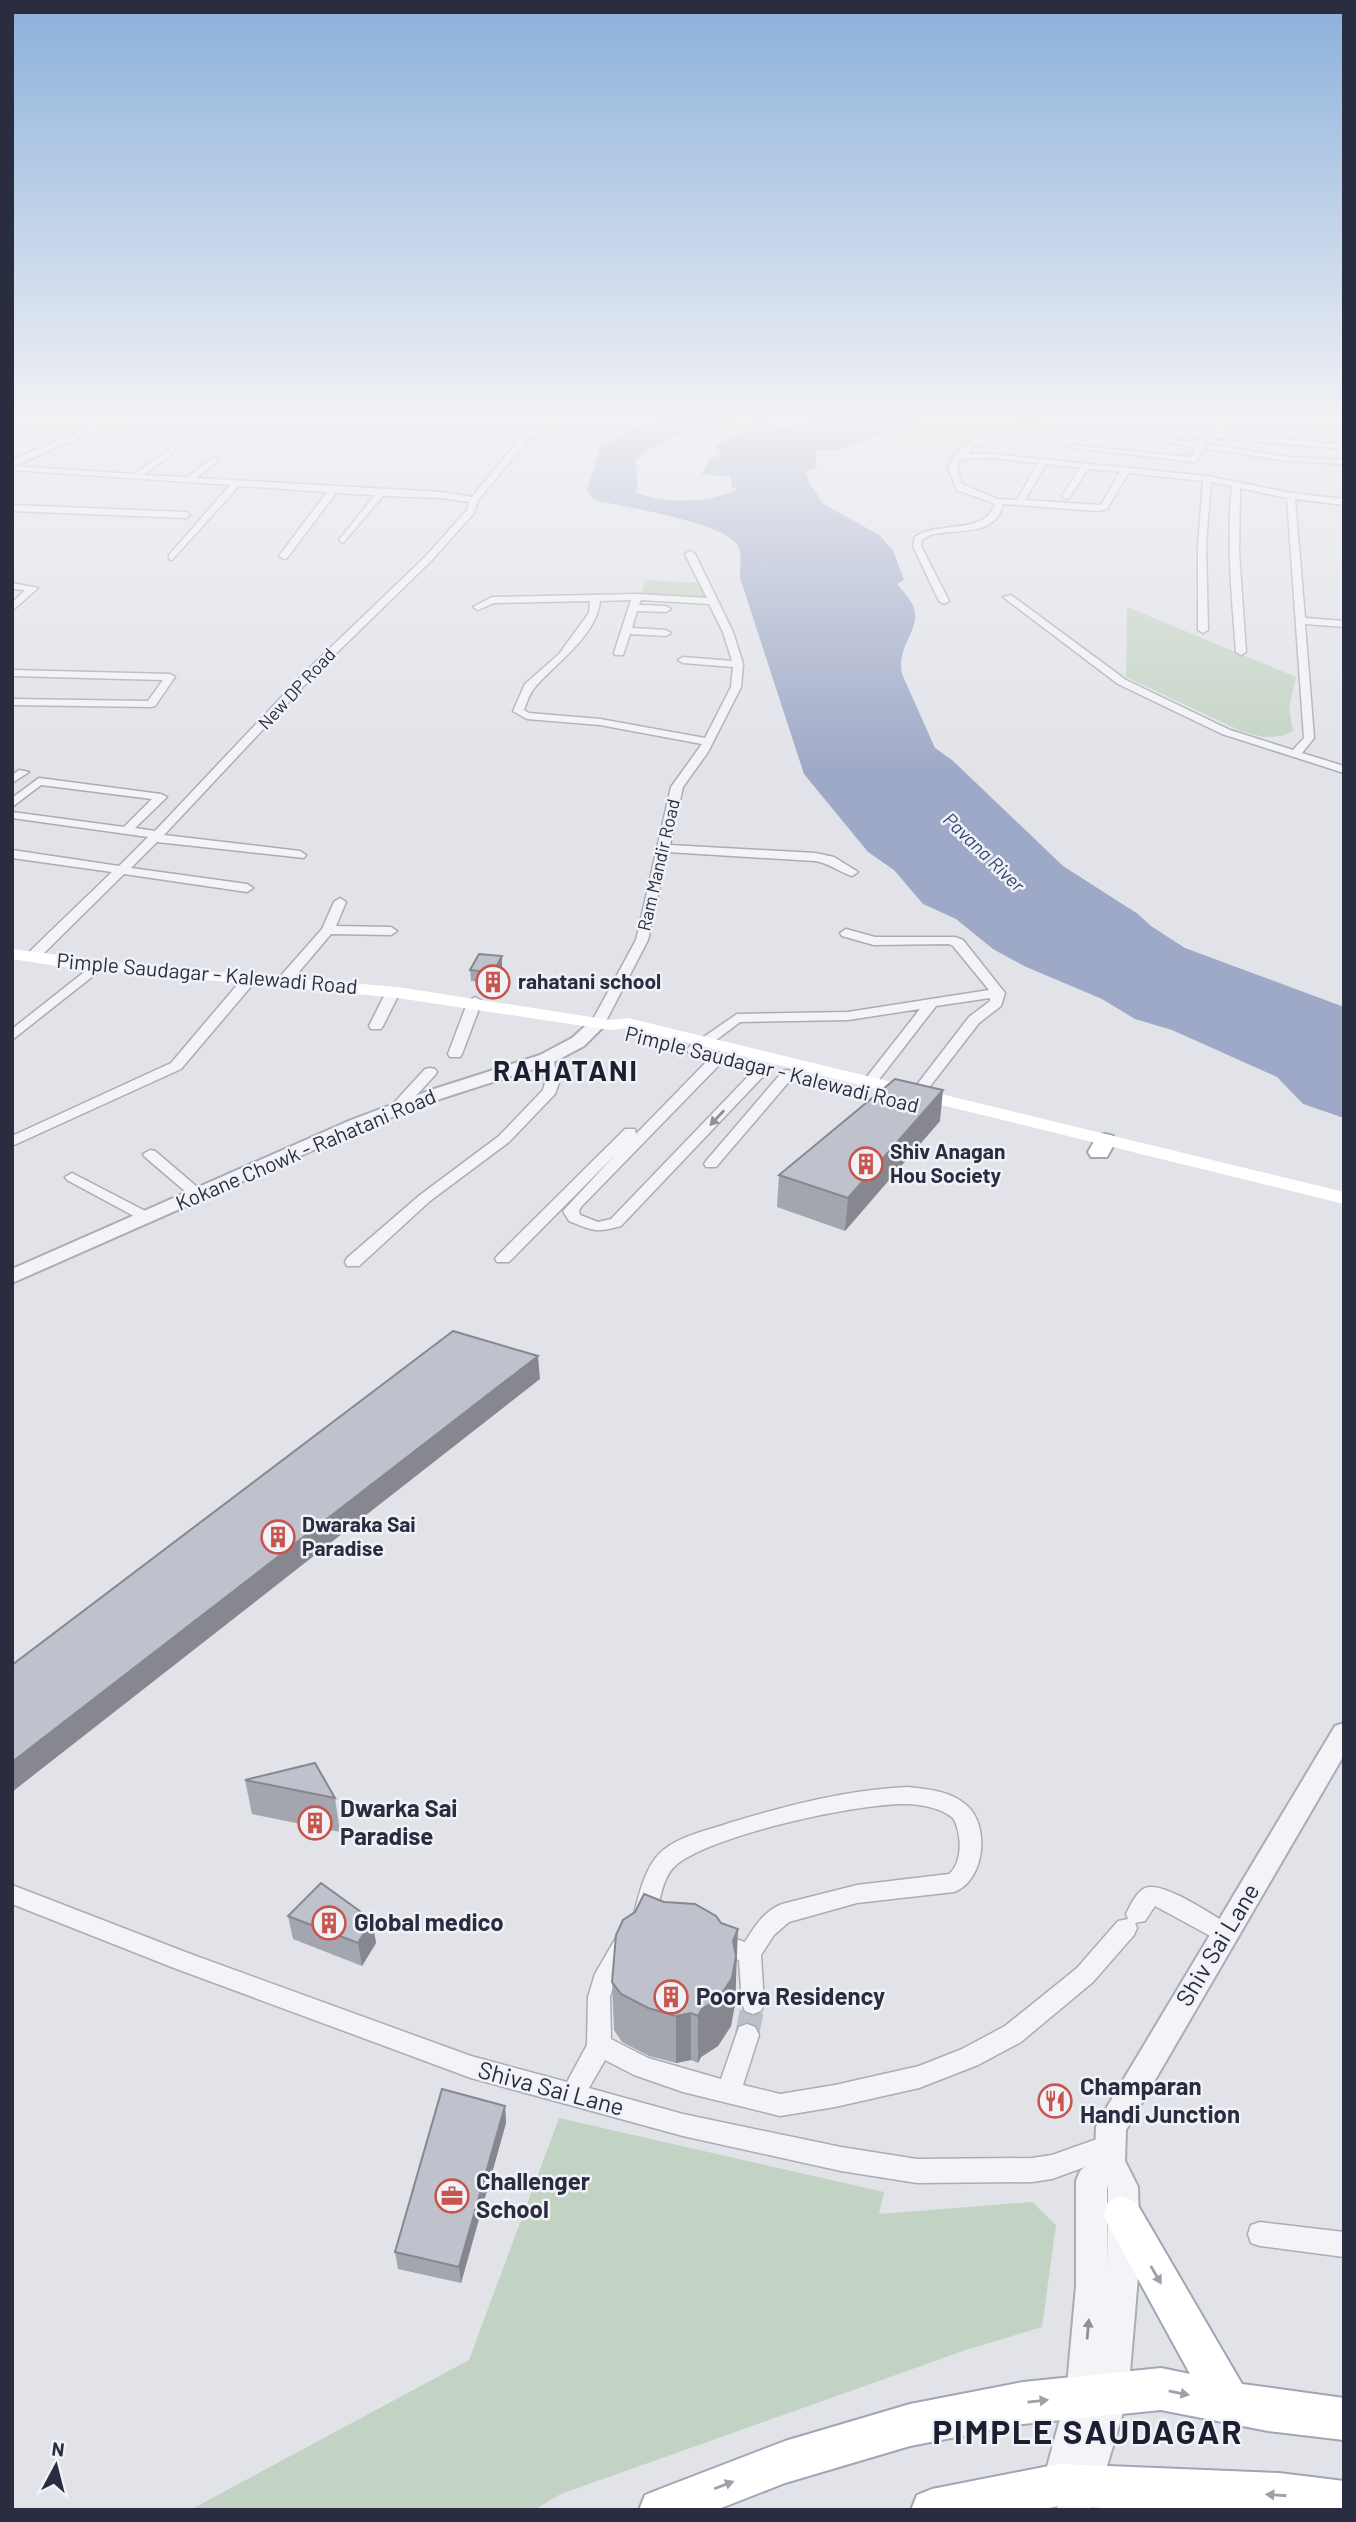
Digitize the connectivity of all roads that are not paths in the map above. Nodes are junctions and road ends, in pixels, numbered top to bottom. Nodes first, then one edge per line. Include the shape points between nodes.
1 (190, 537) edge
2 (298, 537) edge
3 (346, 537) edge
4 (448, 537) edge
5 (922, 537) edge
6 (1203, 537) edge
7 (1234, 537) edge
8 (1294, 537) edge
9 (343, 540) dead end
10 (690, 554) dead end
11 (284, 556) dead end
12 (172, 557) dead end
13 (12, 586) edge
14 (637, 597) junction
15 (1008, 597) dead end
16 (595, 600) junction
17 (944, 601) dead end
18 (715, 606) junction
19 (478, 607) dead end
20 (12, 608) edge
21 (633, 608) junction
22 (1300, 621) junction
23 (1344, 624) edge
24 (1203, 630) dead end
25 (626, 631) junction
26 (666, 633) dead end
27 (1241, 652) dead end
28 (619, 653) dead end
29 (683, 660) dead end
30 (738, 664) junction
31 (12, 673) edge
32 (12, 702) edge
33 (707, 742) junction
34 (1294, 755) junction
35 (1344, 770) edge
36 (23, 772) dead end
37 (12, 780) edge
38 (12, 804) edge
39 (152, 807) junction
40 (183, 810) junction
41 (12, 815) edge
42 (126, 831) junction
43 (157, 836) junction
44 (663, 848) junction
45 (12, 854) edge
46 (300, 855) dead end
47 (120, 870) junction
48 (852, 872) dead end
49 (247, 888) dead end
50 (340, 902) dead end
51 (328, 930) junction
52 (391, 931) dead end
53 (846, 933) dead end
54 (12, 954) edge
55 (32, 957) junction
56 (97, 966) junction
57 (248, 981) junction
58 (282, 983) junction
59 (394, 992) junction
60 (998, 993) junction
61 (475, 1001) junction
62 (932, 1003) junction
63 (604, 1024) junction
64 (376, 1026) dead end
65 (12, 1036) edge
66 (709, 1049) junction
67 (456, 1054) dead end
68 (546, 1059) junction
69 (764, 1068) junction
70 (430, 1072) dead end
71 (788, 1074) junction
72 (869, 1083) junction
73 (915, 1095) junction
74 (396, 1109) junction
75 (12, 1142) edge
76 (1102, 1146) junction
77 (150, 1154) dead end
78 (711, 1164) dead end
79 (72, 1177) dead end
80 (198, 1195) junction
81 (1344, 1198) edge
82 (1344, 1212) edge
83 (148, 1218) junction
84 (503, 1259) dead end
85 (353, 1262) dead end
86 (12, 1277) edge
87 (1344, 1732) edge
88 (12, 1894) edge
89 (1225, 1934) junction
90 (753, 2004) tunnel mouth
91 (747, 2035) tunnel mouth
92 (599, 2045) junction
93 (729, 2093) junction
94 (572, 2095) junction
95 (1110, 2154) junction
96 (1122, 2215) junction
97 (1260, 2234) dead end
98 (1344, 2245) edge
99 (1097, 2396) junction
100 (1229, 2402) junction
101 (1344, 2419) edge
102 (1072, 2497) edge
103 (1344, 2502) edge
104 (660, 2510) edge
105 (932, 2510) edge

1 - 12 street
2 - 11 street
3 - 9 street
4 - 40 street, New DP Road via 310,673
5 - 17 street via 918,546
6 - 24 street
7 - 27 street
8 - 22 street
10 - 18 street
13 - 20 street via 33,588
14 - 16 street
14 - 18 street
14 - 21 street
15 - 34 street via 1122,682 1226,733
16 - 19 street via 492,600
16 - 33 street via 594,613 563,656 529,686 518,711
18 - 21 street
18 - 30 street
21 - 25 street
22 - 23 street
22 - 34 street via 1309,738
25 - 26 street
25 - 28 street
29 - 30 street
30 - 33 street, Ram Mandir Road via 736,687
31 - 32 street via 170,677 151,704
33 - 44 street, Ram Mandir Road via 677,787
34 - 35 street
36 - 37 street
38 - 39 street via 39,781 161,797
39 - 40 street
39 - 42 street
40 - 43 street, New DP Road
41 - 42 street
42 - 43 street
43 - 46 street
43 - 47 street, New DP Road
44 - 48 street via 815,857
44 - 63 street, Ram Mandir Road via 642,940
45 - 47 street
47 - 49 street
47 - 55 street, New DP Road
50 - 51 street
51 - 52 street
51 - 58 street
53 - 60 street via 874,941 951,940
54 - 55 main road, Pimple Saudagar - Kalewadi Road
55 - 56 main road, Pimple Saudagar - Kalewadi Road
56 - 57 main road, Pimple Saudagar - Kalewadi Road
56 - 65 street
57 - 58 main road, Pimple Saudagar - Kalewadi Road
57 - 75 street via 176,1066
58 - 59 main road, Pimple Saudagar - Kalewadi Road
59 - 61 main road, Pimple Saudagar - Kalewadi Road
59 - 64 street
60 - 62 street
60 - 73 street via 996,1003 974,1020
61 - 63 main road, Pimple Saudagar - Kalewadi Road
61 - 67 street
62 - 66 street via 848,1016 737,1018
62 - 72 street
63 - 66 main road, Pimple Saudagar - Kalewadi Road via 628,1023
63 - 68 street, Kokane Chowk - Rahatani Road
66 - 69 main road, Pimple Saudagar - Kalewadi Road
69 -> 66 street via 616,1223 597,1227 575,1218 571,1211 576,1204
66 - 72 main road, Pimple Saudagar - Kalewadi Road
66 - 84 street
68 - 74 street, Kokane Chowk - Rahatani Road
68 - 85 street via 551,1091 504,1139 425,1198
69 - 71 main road, Pimple Saudagar - Kalewadi Road
70 - 74 street
71 - 76 main road, Pimple Saudagar - Kalewadi Road
71 - 78 street
72 - 73 main road, Pimple Saudagar - Kalewadi Road
73 - 76 main road, Pimple Saudagar - Kalewadi Road
74 - 80 street, Kokane Chowk - Rahatani Road
76 - 81 main road, Pimple Saudagar - Kalewadi Road
76 - 82 main road, Pimple Saudagar - Kalewadi Road
77 - 80 street
79 - 83 street
80 - 83 street, Kokane Chowk - Rahatani Road
83 - 86 street, Kokane Chowk - Rahatani Road
87 - 89 street, Shiv Sai Lane
88 - 94 street, Shiva Sai Lane via 471,2067
89 - 93 street via 1160,1897 1149,1896 1085,1975 1034,2019 970,2057 919,2077 780,2105
89 - 95 street, Shiv Sai Lane via 1116,2117
90 - 92 street via 740,1950 782,1914 857,1894 954,1883 968,1867 965,1817 945,1802 858,1798 746,1826 678,1852 664,1863 652,1927 620,1949 606,1974 599,1997
91 - 93 street
92 - 93 street via 642,2067
92 - 94 street
94 - 95 street, Shiva Sai Lane via 683,2125 917,2171 1032,2170
95 - 96 street via 1123,2187
99 -> 95 street via 1090,2181
96 - 99 street via 1125,2253
96 -> 100 main road
97 - 98 street
99 -> 100 main road via 1161,2389
99 - 102 street
104 -> 99 main road via 785,2462 910,2425 1023,2403
100 - 101 main road
103 -> 102 main road via 1279,2494
102 - 105 main road

